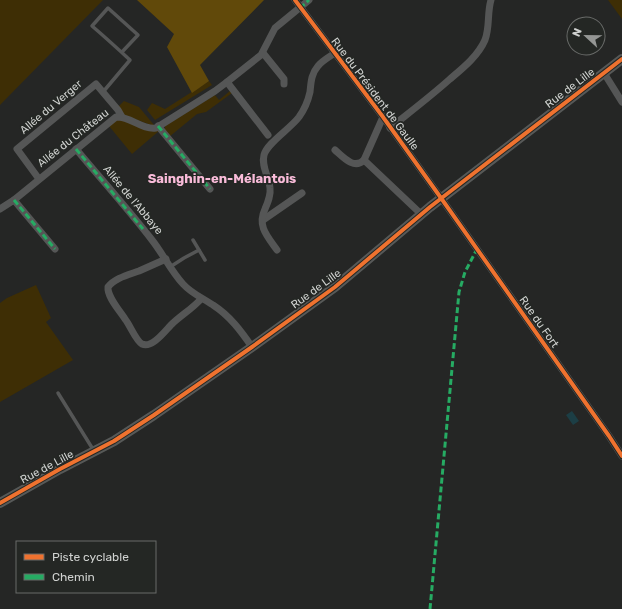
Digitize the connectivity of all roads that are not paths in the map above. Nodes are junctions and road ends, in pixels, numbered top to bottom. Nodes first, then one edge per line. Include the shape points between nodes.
1 (295, 0) edge
2 (309, 0) edge
3 (491, 0) edge
4 (300, 8) junction
5 (122, 52) junction
6 (263, 53) junction
7 (335, 54) junction
8 (622, 60) edge
9 (604, 73) junction
10 (227, 82) junction
11 (284, 84) dead end
12 (103, 92) junction
13 (622, 102) edge
14 (122, 117) junction
15 (383, 117) junction
16 (158, 126) junction
17 (390, 128) junction
18 (268, 135) dead end
19 (76, 149) junction
20 (335, 150) dead end
21 (364, 160) junction
22 (39, 179) junction
23 (210, 189) dead end
24 (302, 193) dead end
25 (441, 198) junction
26 (14, 200) junction
27 (0, 209) edge
28 (421, 214) junction
29 (262, 220) junction
30 (193, 240) dead end
31 (55, 249) dead end
32 (199, 250) junction
33 (277, 250) dead end
34 (166, 258) junction
35 (205, 260) dead end
36 (170, 267) junction
37 (201, 298) junction
38 (252, 347) junction
39 (58, 393) dead end
40 (95, 452) junction
41 (622, 456) edge
42 (0, 503) edge

1 - 4 street, Rue du Président de Gaulle
2 - 4 street
3 - 17 street via 486,39 474,57
4 - 6 street via 275,28
4 - 7 street, Rue du Président de Gaulle
5 - 5 lane via 92,26 108,8 138,35
5 - 12 lane via 130,60
6 - 10 street
6 - 11 street via 284,79
7 - 15 street, Rue du Président de Gaulle
7 - 29 street via 323,61 315,70 309,96 298,118 265,152 263,160 270,192
8 - 9 main road, Rue de Lille
9 - 13 street
9 - 25 main road, Rue de Lille
10 - 16 street
10 - 18 street
12 - 14 street
12 - 22 street, Allée du Verger via 96,84 17,149
14 - 16 street, Allée du Château via 150,128
14 - 19 street, Allée du Château via 116,117
15 - 17 street, Rue du Président de Gaulle
15 - 21 street
16 - 23 street
17 - 25 street, Rue du Président de Gaulle
19 - 22 street, Allée du Château
19 - 34 street, Allée de l'Abbaye
20 - 21 street via 353,164 359,164
21 - 28 street
22 - 26 street, Allée du Château
24 - 29 street
25 - 28 main road, Rue de Lille
25 - 41 street, Rue du Fort
26 - 27 street, Allée du Château
26 - 31 street
28 - 38 main road, Rue de Lille via 339,284
29 - 33 street via 264,231
30 - 32 lane
32 - 35 lane
32 - 36 lane
34 - 36 street, Allée de l'Abbaye
34 - 37 street via 128,274 108,287 112,300 139,342 148,345 160,337
36 - 37 street, Allée de l'Abbaye via 187,288
37 - 38 street, Allée de l'Abbaye via 231,320
38 - 40 main road, Rue de Lille via 154,415
39 - 40 lane
40 - 42 main road, Rue de Lille

